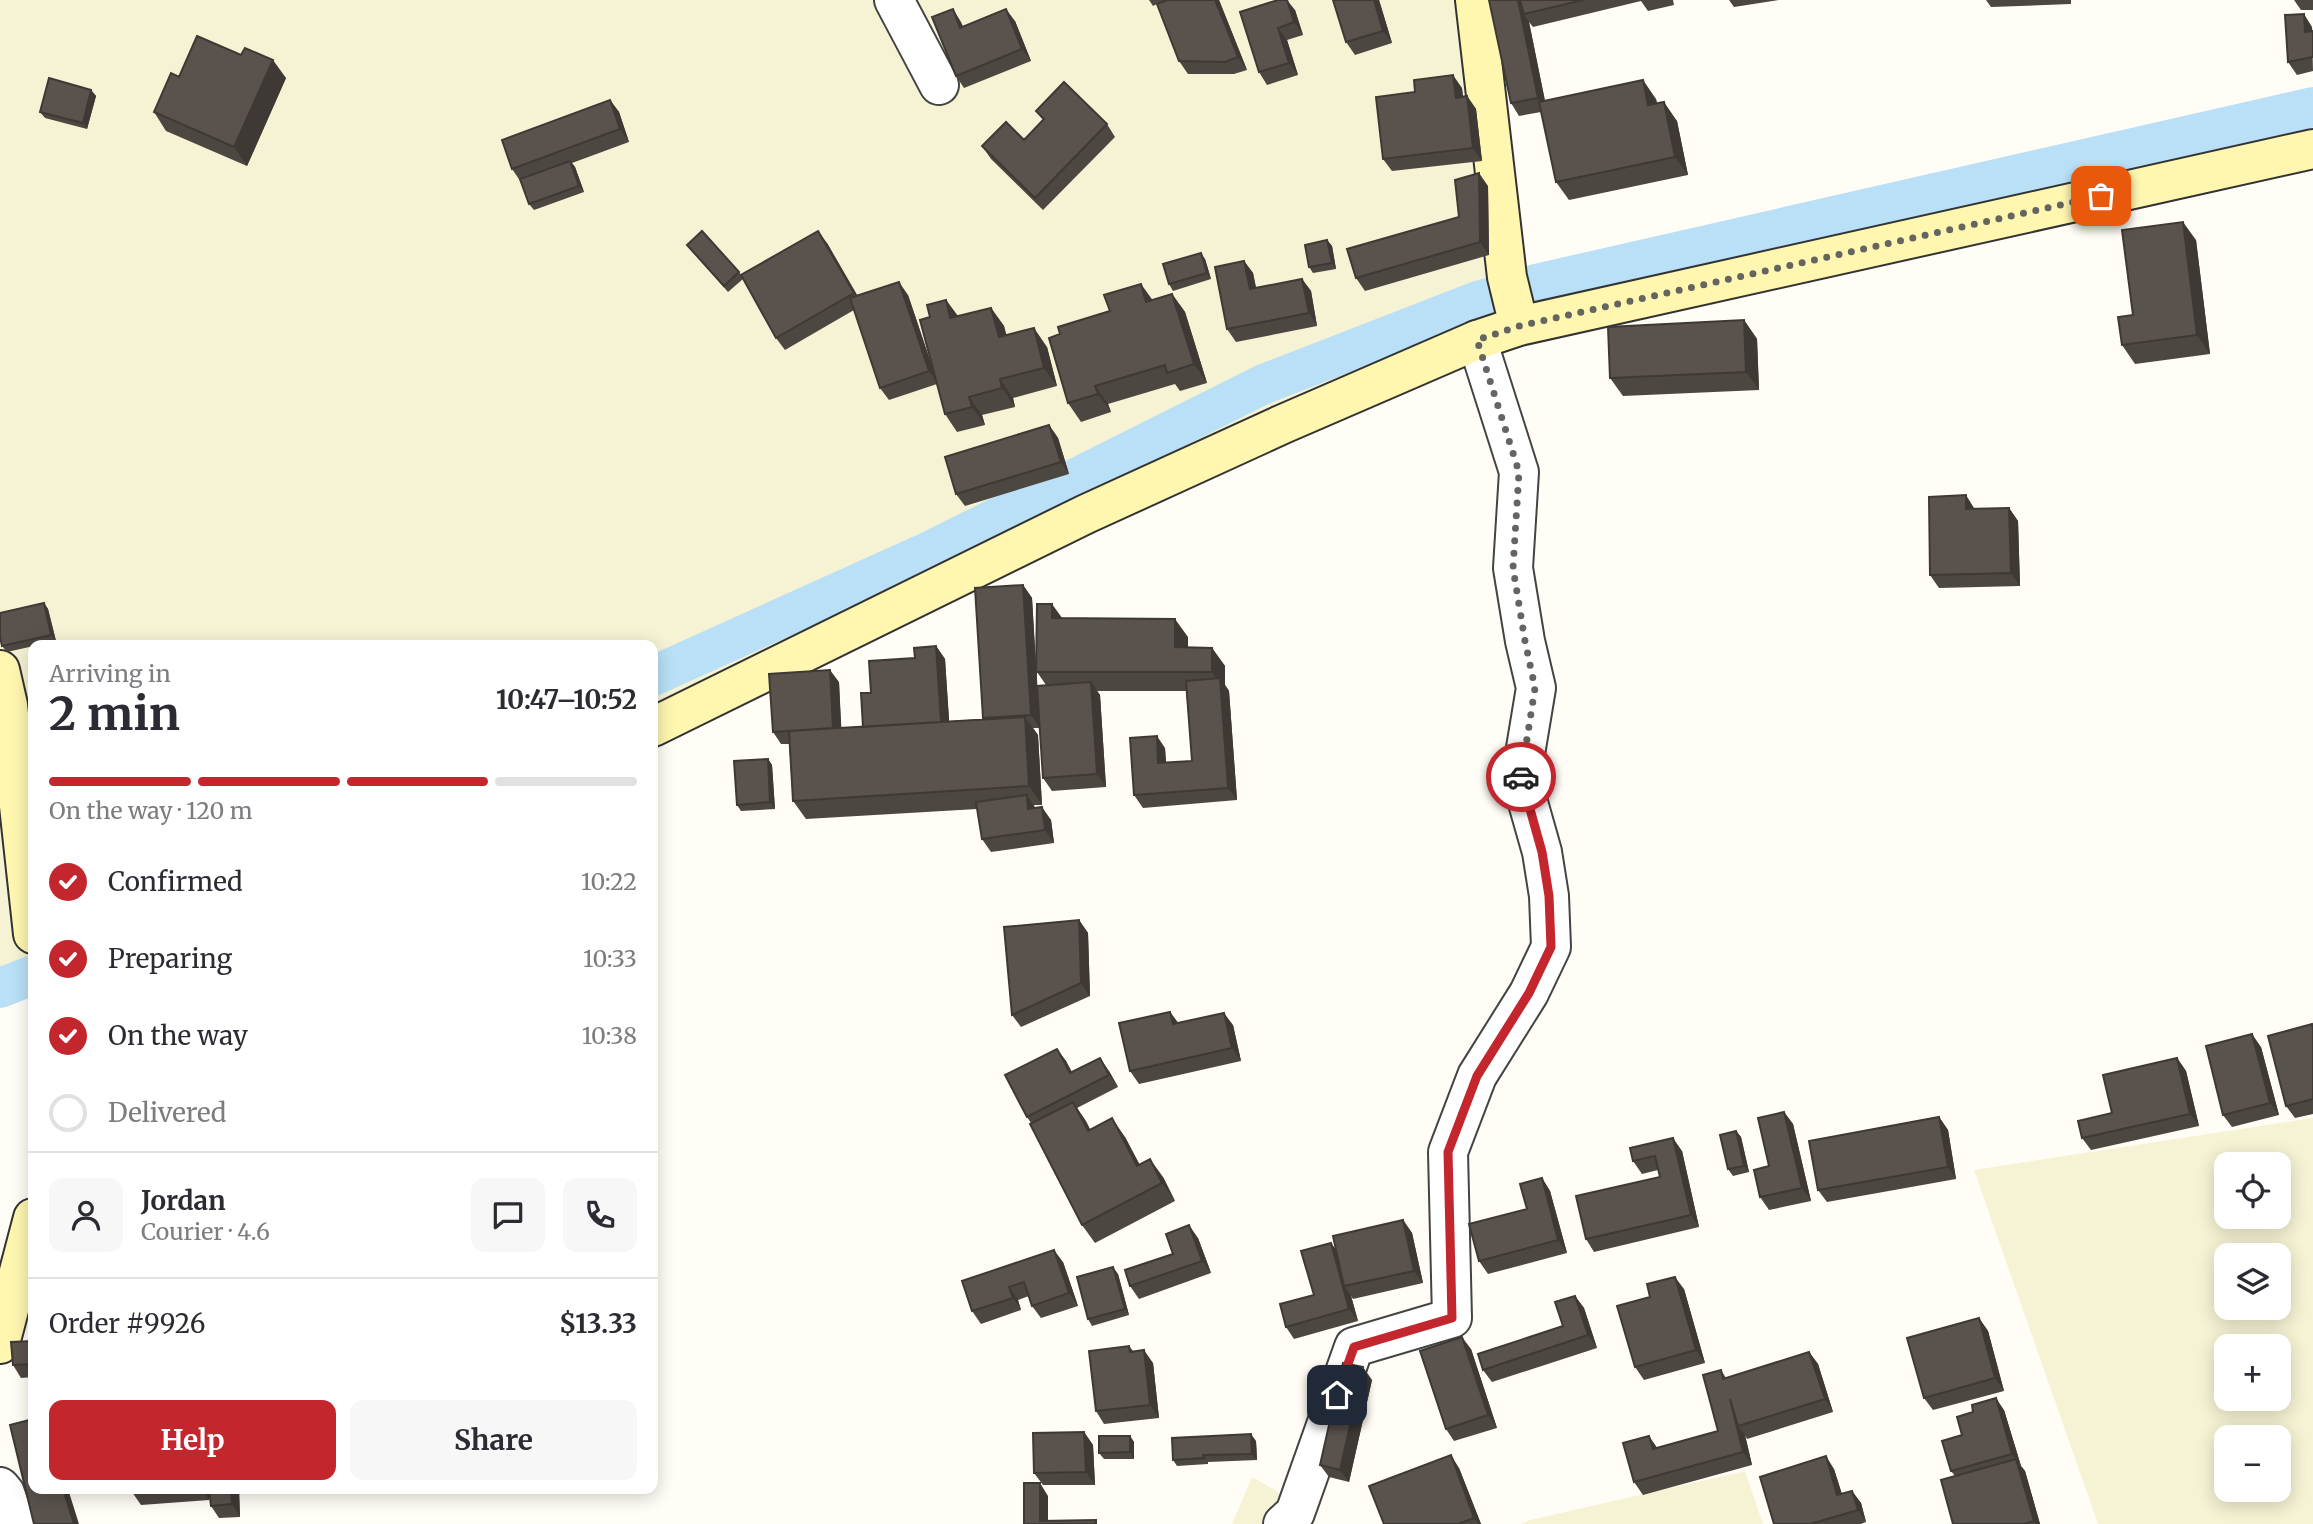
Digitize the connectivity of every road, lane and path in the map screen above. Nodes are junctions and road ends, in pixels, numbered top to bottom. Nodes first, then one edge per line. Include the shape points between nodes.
1 (894, 0) edge
2 (1475, 0) edge
3 (939, 85) dead end
4 (2313, 149) edge
5 (1514, 304) junction
6 (1477, 340) junction
7 (0, 670) edge
8 (658, 725) edge
9 (28, 888) edge
10 (28, 1237) edge
11 (0, 1344) edge
12 (0, 1487) edge
13 (16, 1524) edge
14 (1283, 1524) edge

1 - 3 street
2 - 5 street
4 - 5 street
5 - 6 street
6 - 8 street via 1086,514
6 - 14 street via 1519,472 1513,568 1535,688 1521,778 1542,852 1551,947 1529,993 1477,1076 1448,1152 1452,1318 1354,1347 1295,1513
7 - 9 street
10 - 11 street
12 - 13 street

